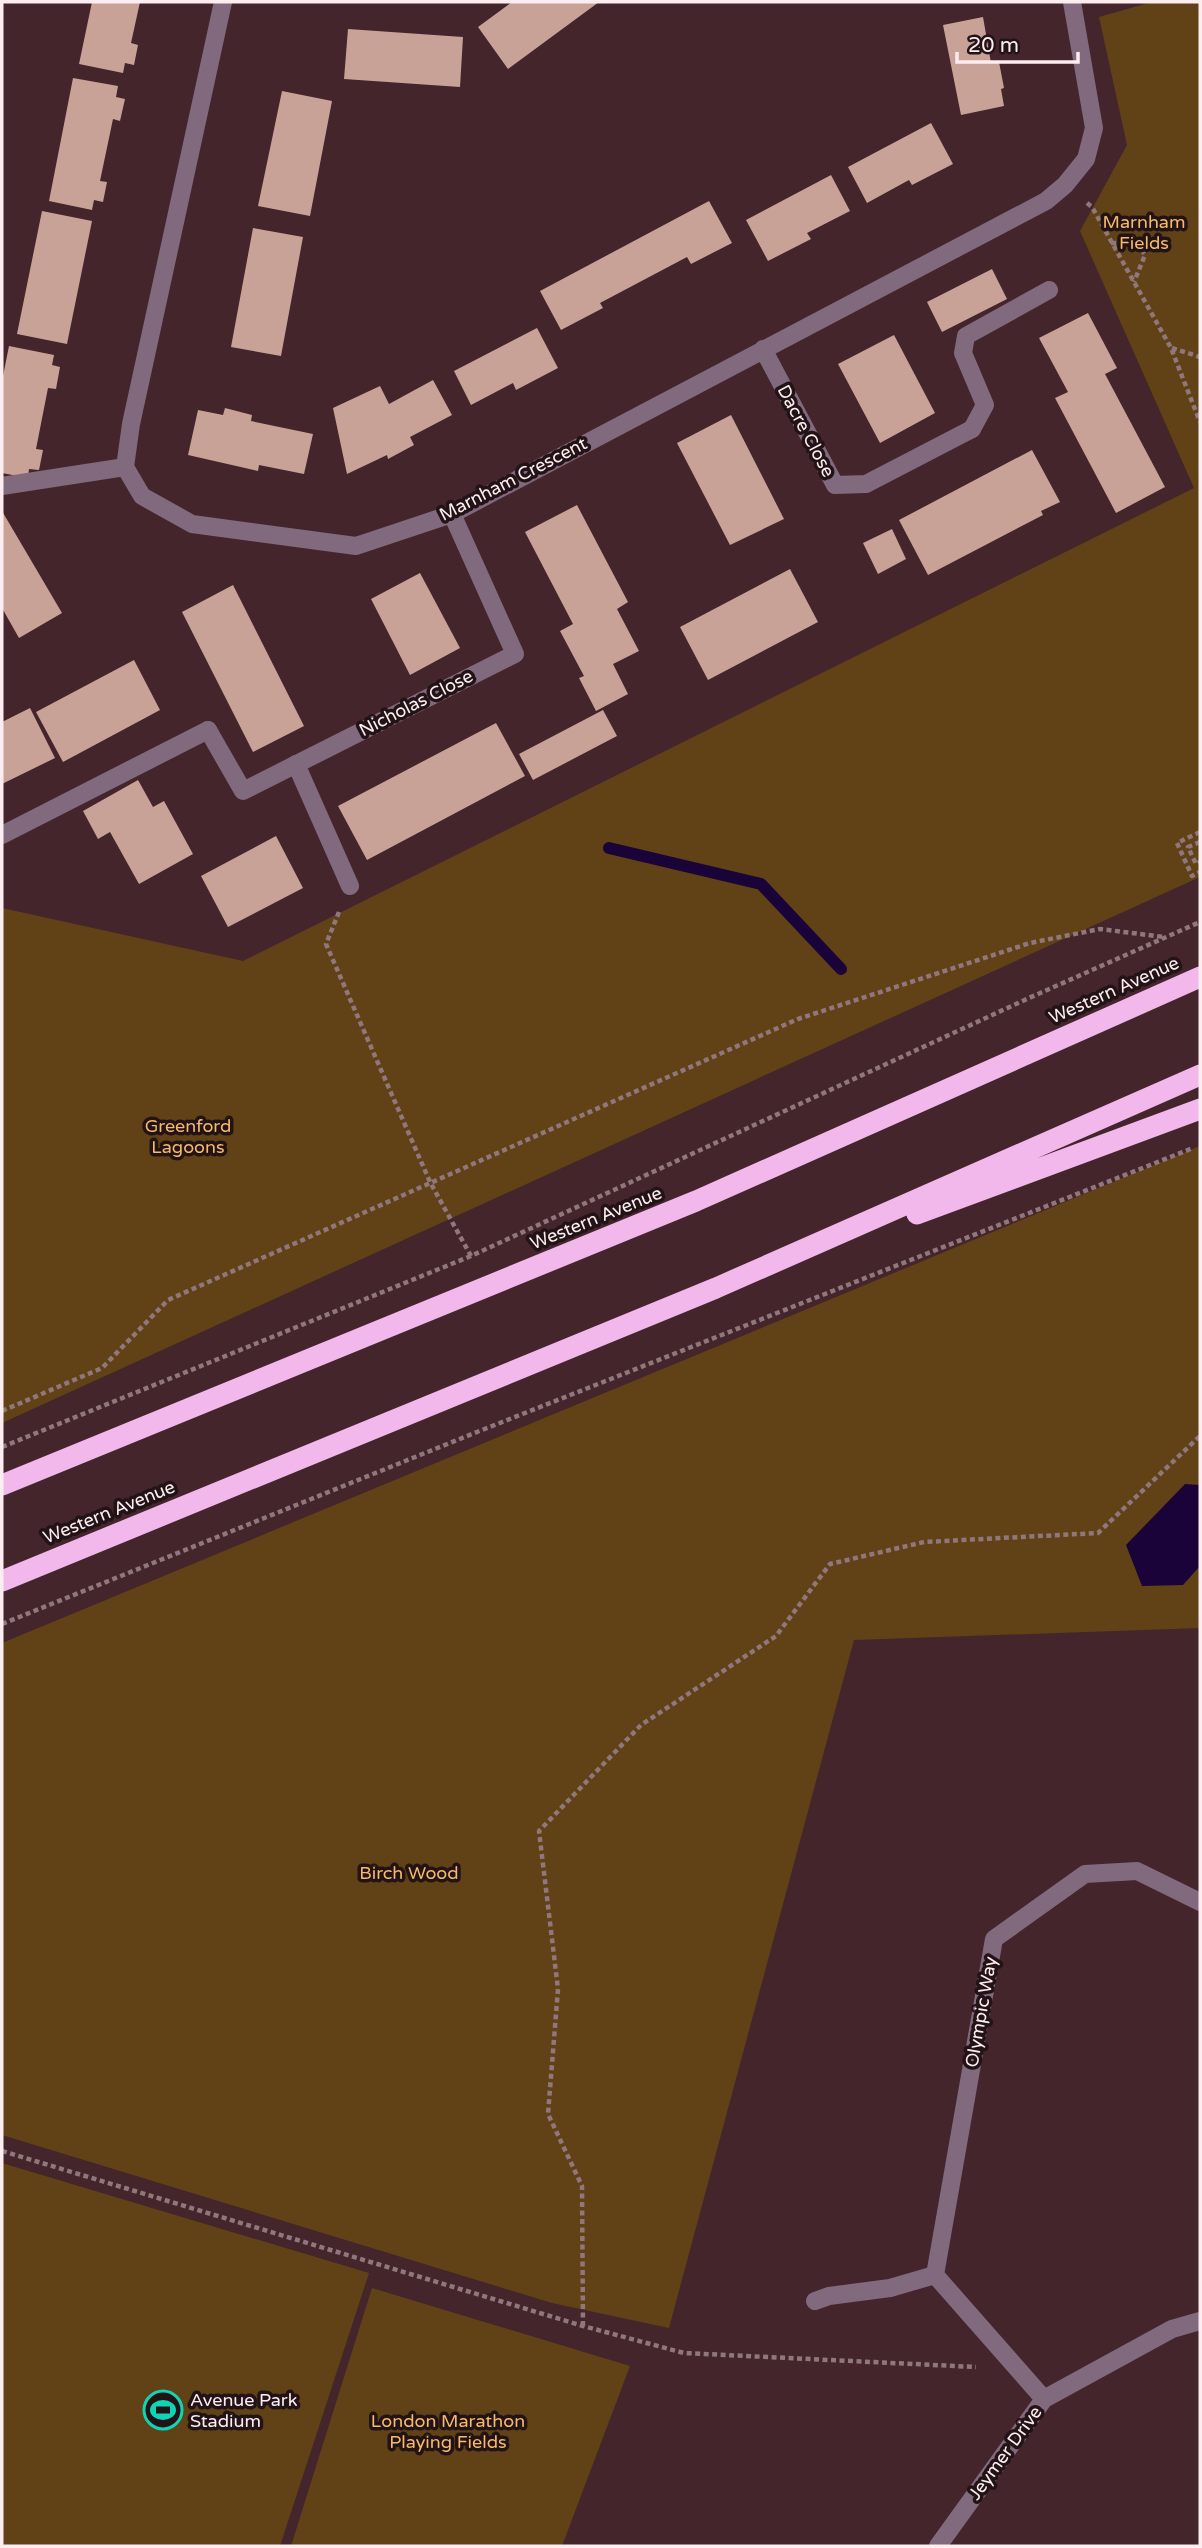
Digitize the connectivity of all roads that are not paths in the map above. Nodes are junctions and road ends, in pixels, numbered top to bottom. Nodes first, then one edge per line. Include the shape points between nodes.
1 (223, 2) edge
2 (1072, 2) edge
3 (1049, 290) dead end
4 (763, 349) junction
5 (125, 467) junction
6 (2, 486) edge
7 (452, 514) junction
8 (296, 764) junction
9 (2, 835) edge
10 (351, 886) road end
11 (1200, 977) edge
12 (1200, 1075) edge
13 (1200, 1110) edge
14 (716, 1288) junction
15 (2, 1485) edge
16 (2, 1581) edge
17 (1200, 1902) edge
18 (935, 2275) junction
19 (815, 2301) dead end
20 (1200, 2321) edge
21 (1044, 2399) junction
22 (938, 2546) edge

1 - 5 street
2 - 4 street, Marnham Crescent via 1094,128 1086,159 1065,185 1046,201
3 - 4 street, Dacre Close via 967,336 963,353 985,404 972,429 866,484 835,485
4 - 7 street, Marnham Crescent
5 - 6 street
5 - 7 street, Marnham Crescent via 142,496 192,524 356,546
7 - 8 street, Nicholas Close via 515,654
8 - 9 street, Nicholas Close via 243,791 208,730
8 - 10 street
11 - 15 highway, Western Avenue via 696,1201
12 - 14 highway, Western Avenue
13 - 14 highway
14 - 16 highway, Western Avenue
17 - 18 street, Olympic Way via 1136,1871 1085,1874 994,1938
18 - 19 street
18 - 21 street
20 - 21 street, Jeymer Drive via 1172,2329
21 - 22 street, Jeymer Drive

